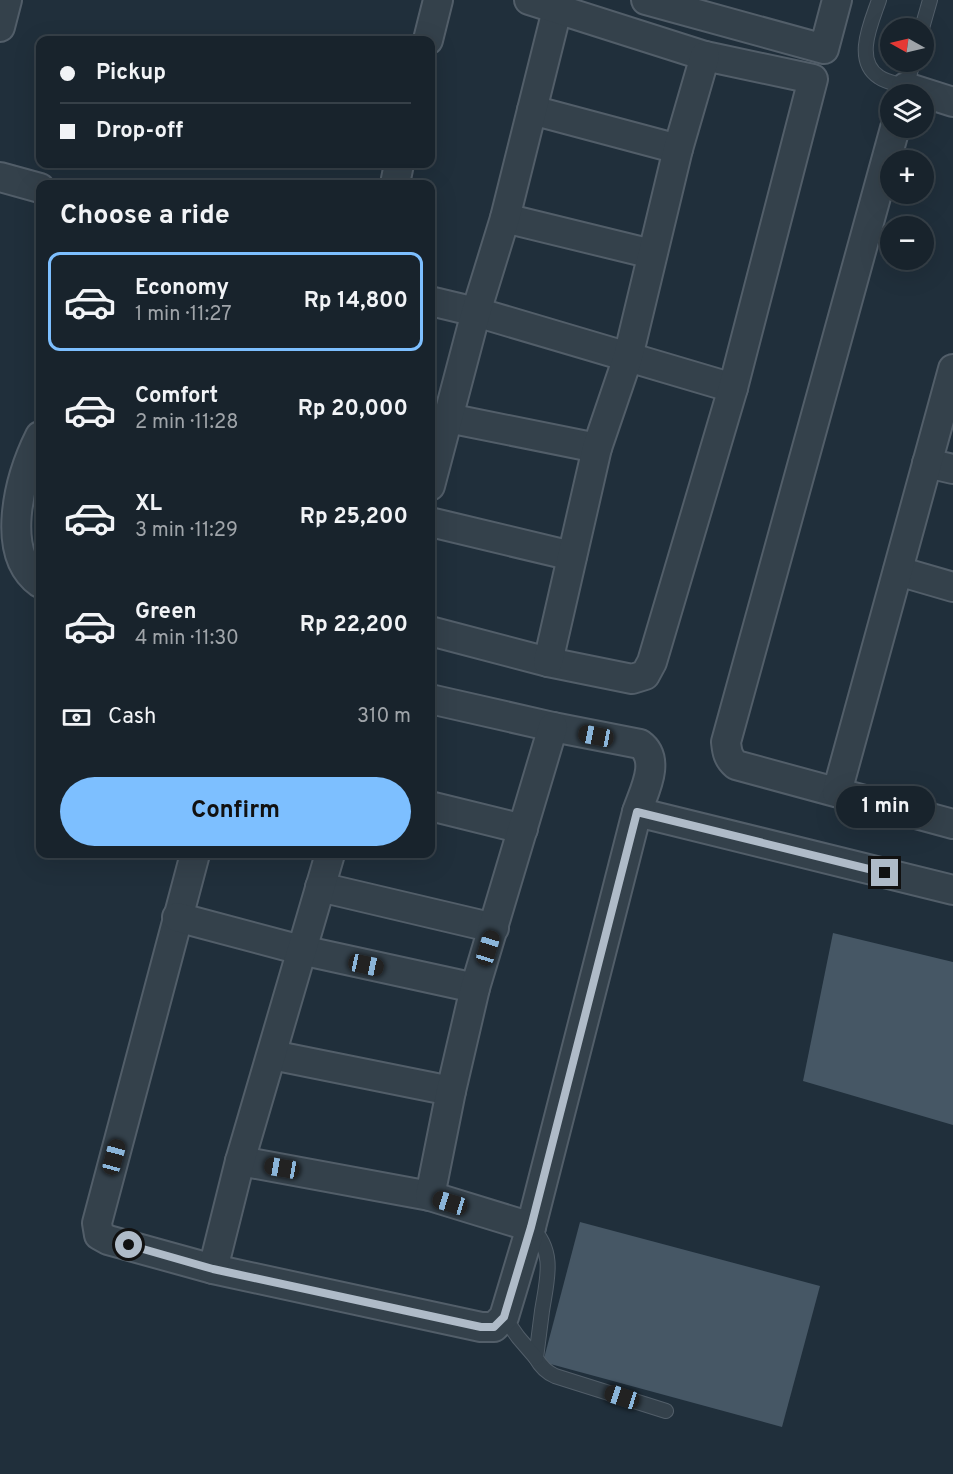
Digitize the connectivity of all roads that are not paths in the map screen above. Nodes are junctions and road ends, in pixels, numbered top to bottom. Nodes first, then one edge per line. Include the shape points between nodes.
1 (7, 0) edge
2 (438, 0) edge
3 (529, 0) edge
4 (646, 0) edge
5 (837, 0) edge
6 (879, 0) edge
7 (930, 0) edge
8 (557, 10) junction
9 (925, 18) edge
10 (0, 27) edge
11 (429, 36) edge
12 (705, 56) junction
13 (908, 81) edge
14 (953, 102) edge
15 (532, 110) junction
16 (892, 138) edge
17 (678, 149) junction
18 (0, 177) edge
19 (36, 187) edge
20 (505, 218) junction
21 (652, 254) junction
22 (435, 302) edge
23 (476, 312) junction
24 (628, 357) junction
25 (953, 369) edge
26 (733, 388) junction
27 (448, 418) junction
28 (36, 444) edge
29 (597, 448) junction
30 (940, 466) edge
31 (435, 467) edge
32 (435, 523) edge
33 (572, 556) junction
34 (898, 571) junction
35 (36, 581) edge
36 (953, 587) edge
37 (435, 632) edge
38 (548, 662) junction
39 (435, 700) edge
40 (553, 727) junction
41 (837, 792) junction
42 (435, 807) edge
43 (637, 812) junction
44 (953, 824) edge
45 (522, 829) junction
46 (194, 858) edge
47 (329, 858) edge
48 (320, 886) junction
49 (953, 890) edge
50 (177, 917) junction
51 (494, 928) junction
52 (301, 950) junction
53 (475, 988) junction
54 (272, 1055) junction
55 (451, 1090) junction
56 (240, 1161) junction
57 (430, 1196) junction
58 (531, 1227) junction
59 (213, 1269) junction
60 (504, 1317) junction
61 (536, 1358) junction
62 (666, 1412) dead end

1 - 10 street
2 - 11 street
3 - 8 street
4 - 5 street via 824,49
6 - 13 lane via 865,51 878,77
7 - 9 lane
8 - 12 street
8 - 15 street
12 - 17 street
12 - 26 street via 813,79
13 - 14 street
15 - 17 street
15 - 20 street
16 - 41 street via 726,742 728,756 736,765
17 - 21 street
18 - 19 street
20 - 21 street
20 - 23 street
21 - 24 street
22 - 23 street
23 - 24 street
23 - 27 street
24 - 26 street
24 - 29 street
25 - 30 street
26 - 38 street via 645,675 632,679
27 - 29 street
27 - 31 street
28 - 35 street via 19,477 6,528 12,559
29 - 33 street
30 - 34 street
32 - 33 street
33 - 38 street
34 - 36 street
34 - 41 street
37 - 38 street
39 - 40 street
40 - 43 street via 645,748 651,769
40 - 45 street
41 - 44 street
42 - 45 street
43 - 49 street
43 - 58 street
45 - 51 street
46 - 50 street
47 - 48 street
48 - 51 street
48 - 52 street
50 - 52 street
50 - 59 street via 97,1229 103,1238
51 - 53 street
52 - 53 street
52 - 54 street
53 - 55 street
54 - 55 street
54 - 56 street
55 - 57 street
56 - 57 street
56 - 59 street
57 - 58 street
58 - 60 street
58 - 61 lane via 540,1236 548,1257
59 - 60 street via 481,1327 494,1327
60 - 61 lane
61 - 62 lane via 555,1376

